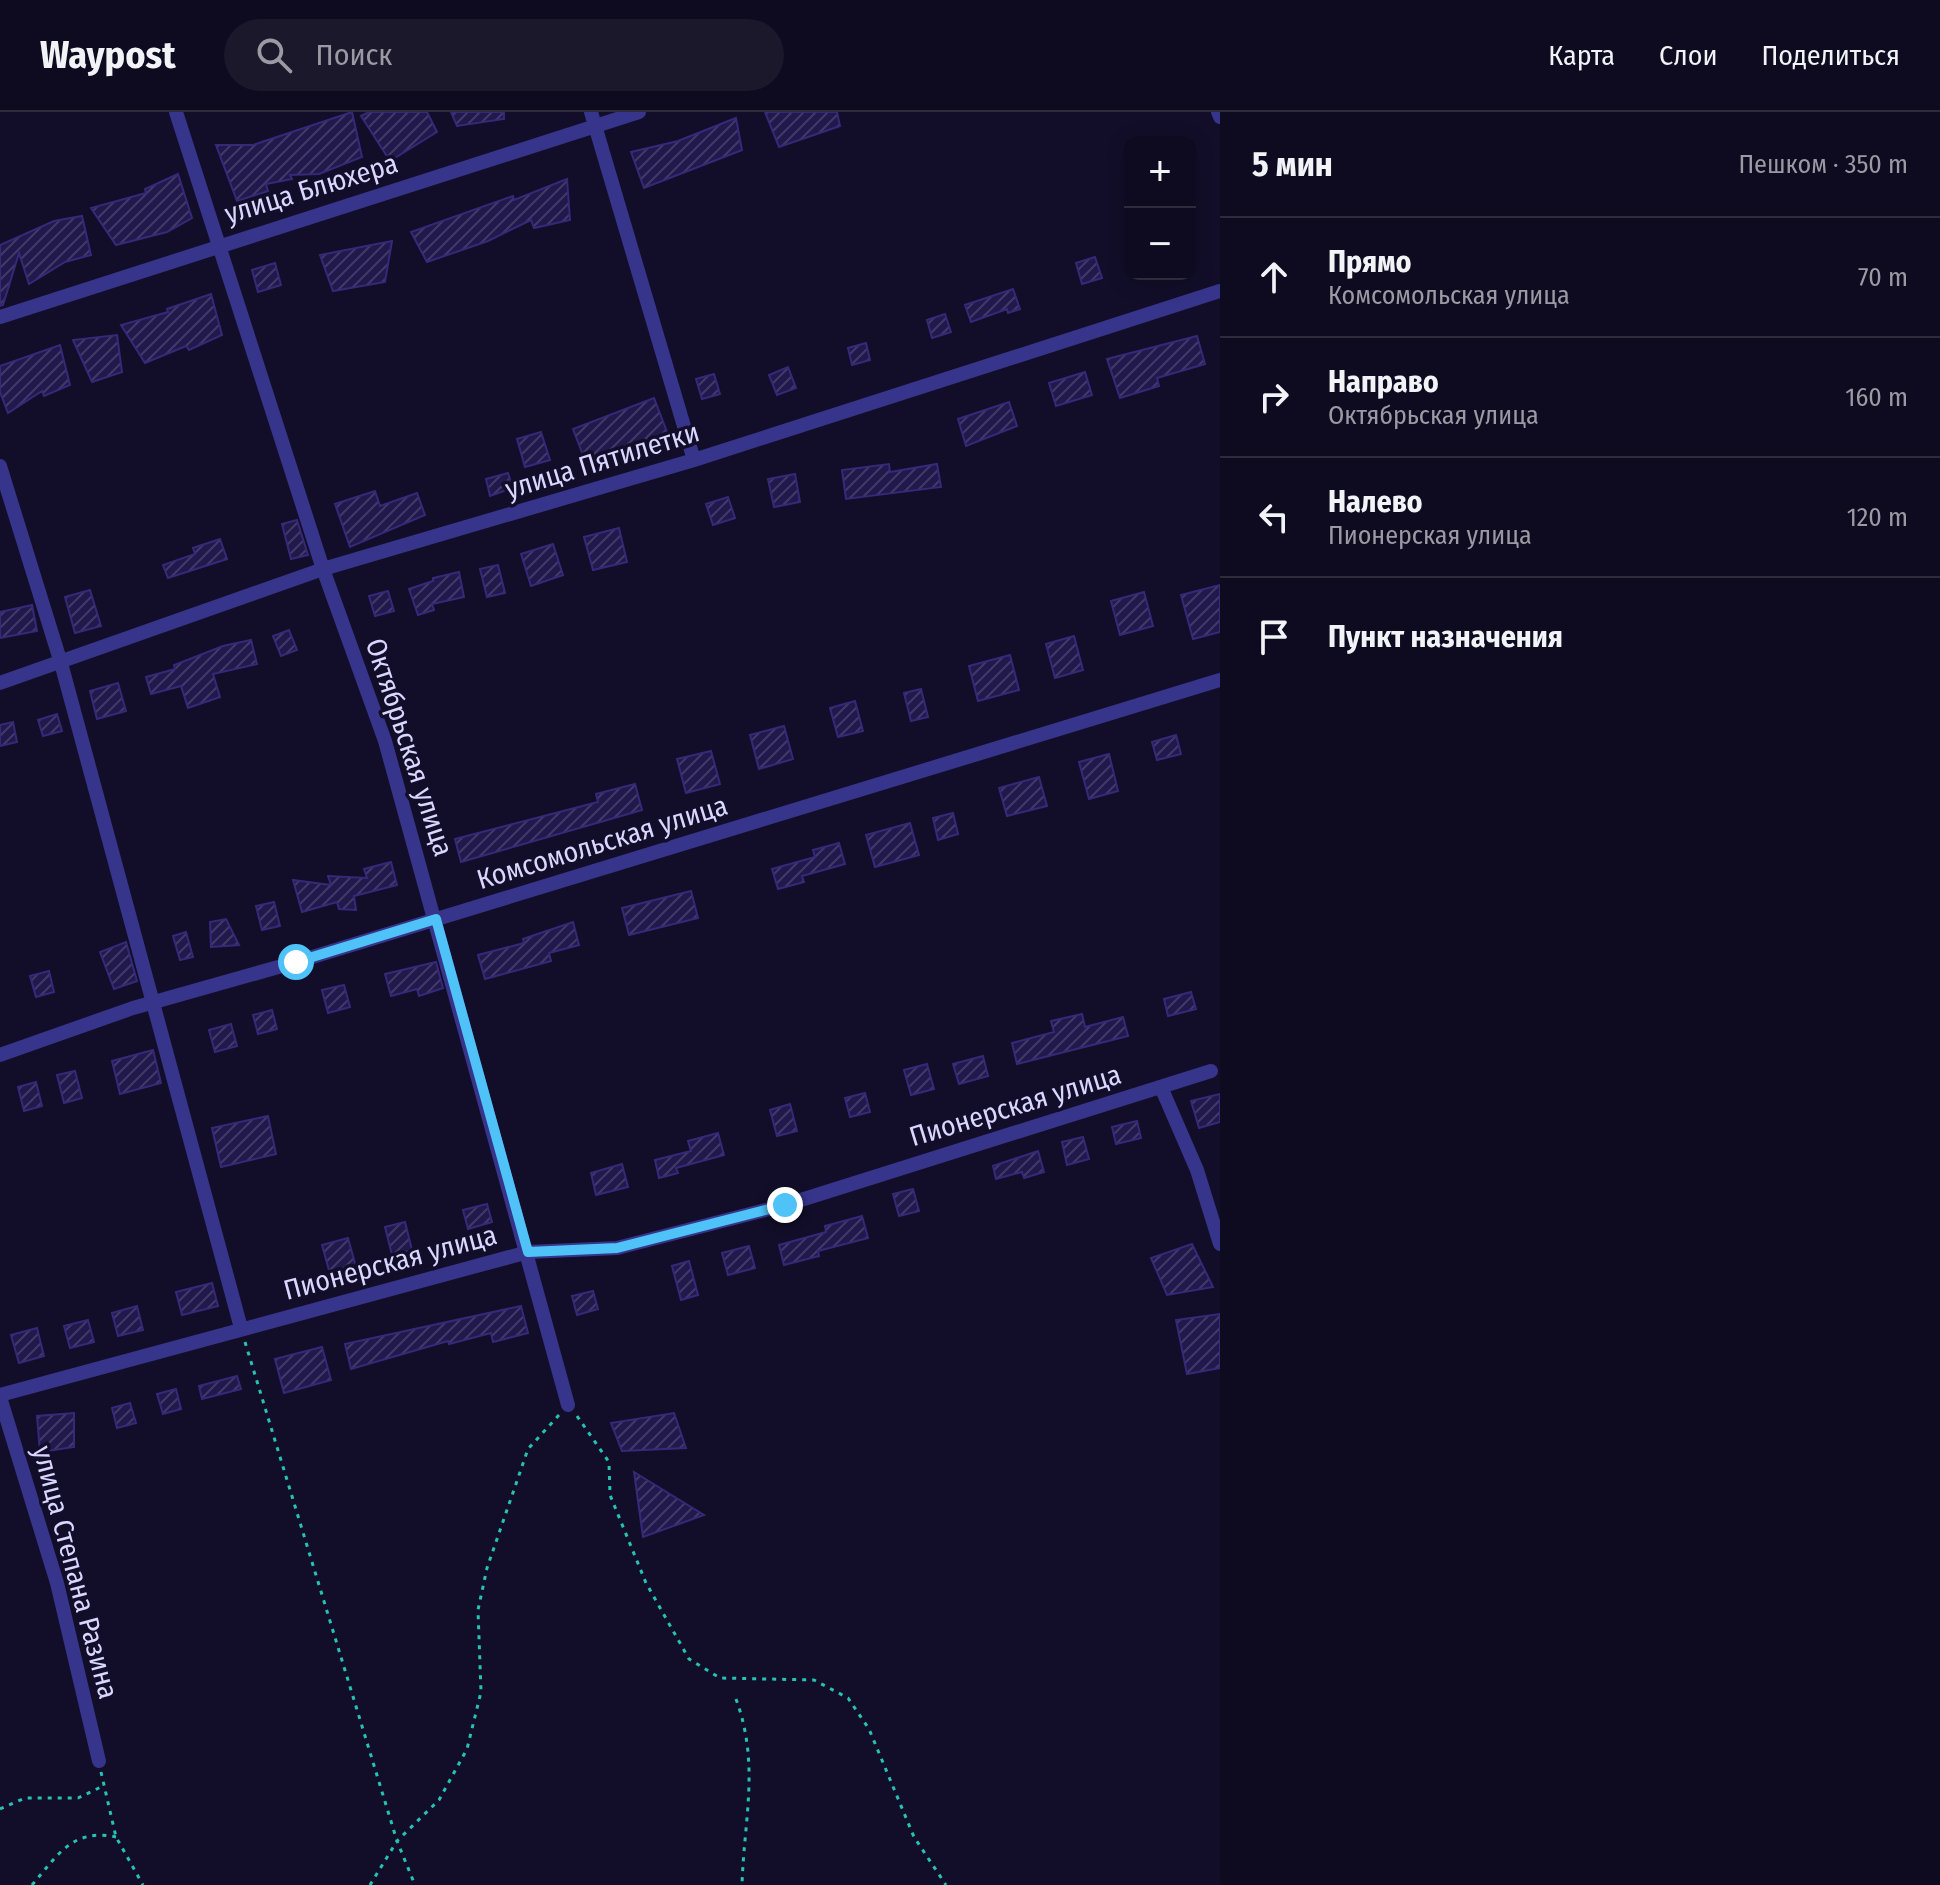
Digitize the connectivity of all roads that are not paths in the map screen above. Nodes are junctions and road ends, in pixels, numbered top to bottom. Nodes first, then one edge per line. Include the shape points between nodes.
1 (176, 112) edge
2 (639, 112) edge
3 (594, 119) edge
4 (217, 245) junction
5 (1220, 291) edge
6 (0, 317) edge
7 (694, 460) junction
8 (0, 466) edge
9 (323, 569) junction
10 (61, 663) junction
11 (1220, 680) edge
12 (0, 683) edge
13 (436, 919) junction
14 (155, 1001) junction
15 (0, 1055) edge
16 (1211, 1071) dead end
17 (1161, 1087) junction
18 (1220, 1244) edge
19 (528, 1252) junction
20 (241, 1330) junction
21 (0, 1396) edge
22 (568, 1405) road end
23 (99, 1761) road end

1 - 4 street, Октябрьская улица
2 - 3 street, улица Блюхера
3 - 4 street, улица Блюхера
3 - 7 street
4 - 6 street, улица Блюхера
4 - 9 street, Октябрьская улица
5 - 7 street, улица Пятилетки
7 - 9 street, улица Пятилетки
8 - 10 street
9 - 10 street, улица Пятилетки
9 - 13 street, Октябрьская улица via 385,741
10 - 12 street, улица Пятилетки
10 - 14 street
11 - 13 street, Комсомольская улица
13 - 14 street, Комсомольская улица
13 - 19 street, Октябрьская улица
14 - 15 street, Комсомольская улица
14 - 20 street
16 - 17 street, Пионерская улица
17 - 18 street via 1197,1170
17 - 19 street, Пионерская улица via 785,1205 617,1248
19 - 20 street, Пионерская улица
19 - 22 street, Октябрьская улица
20 - 21 street, Пионерская улица
21 - 23 street, улица Степана Разина via 57,1583

